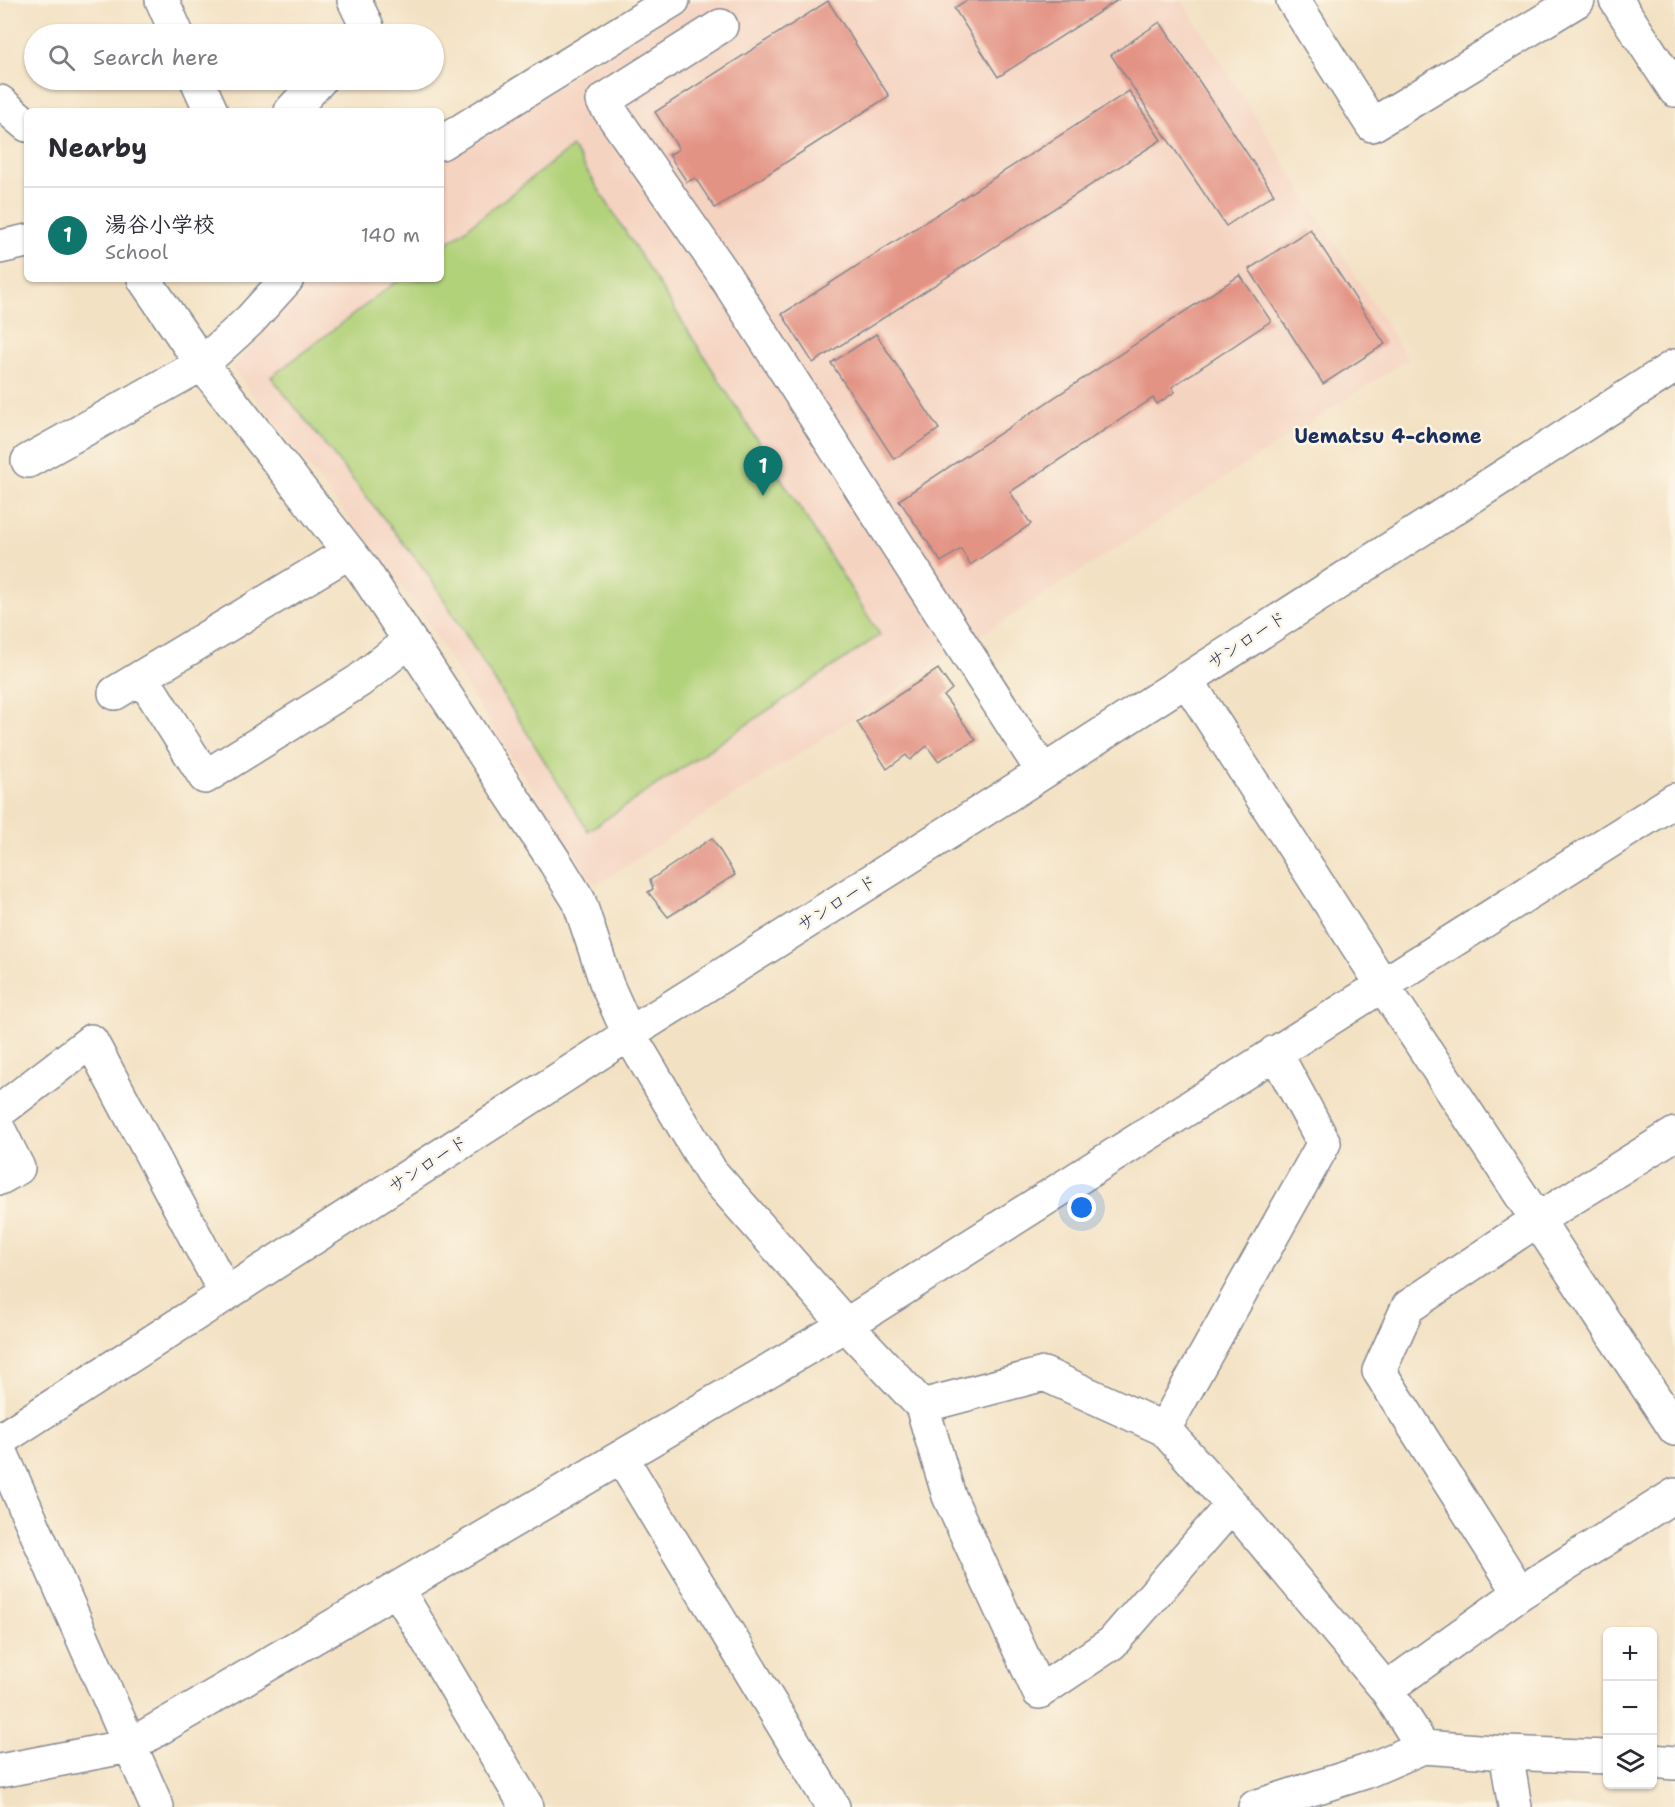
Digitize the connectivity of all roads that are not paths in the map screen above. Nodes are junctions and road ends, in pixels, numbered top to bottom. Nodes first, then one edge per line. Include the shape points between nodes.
1 (162, 0) edge
2 (354, 0) edge
3 (673, 0) edge
4 (1293, 0) edge
5 (1578, 0) edge
6 (1616, 0) edge
7 (173, 24) edge
8 (366, 24) edge
9 (721, 26) dead end
10 (202, 90) edge
11 (311, 90) edge
12 (1675, 90) edge
13 (0, 102) edge
14 (210, 108) edge
15 (294, 108) edge
16 (24, 122) edge
17 (444, 141) edge
18 (24, 242) edge
19 (0, 247) edge
20 (146, 282) edge
21 (284, 282) edge
22 (202, 364) junction
23 (1675, 366) edge
24 (28, 461) dead end
25 (349, 552) junction
26 (410, 641) junction
27 (1186, 679) junction
28 (1044, 772) junction
29 (1675, 800) edge
30 (1382, 984) junction
31 (629, 1034) junction
32 (1275, 1052) junction
33 (0, 1111) edge
34 (0, 1132) edge
35 (1675, 1134) edge
36 (0, 1178) edge
37 (1537, 1220) junction
38 (226, 1294) junction
39 (846, 1325) junction
40 (922, 1406) junction
41 (1164, 1429) junction
42 (1675, 1429) edge
43 (0, 1440) edge
44 (0, 1450) edge
45 (621, 1458) junction
46 (1675, 1495) edge
47 (1232, 1505) junction
48 (398, 1588) junction
49 (1520, 1593) junction
50 (1386, 1689) junction
51 (129, 1746) junction
52 (1423, 1747) junction
53 (1506, 1753) junction
54 (1603, 1757) edge
55 (1657, 1761) edge
56 (1675, 1763) edge
57 (0, 1772) edge
58 (157, 1807) edge
59 (527, 1807) edge
60 (833, 1807) edge
61 (1255, 1807) edge
62 (1515, 1807) edge

1 - 7 street
2 - 8 street
3 - 17 street
4 - 5 street via 1372,125
6 - 12 street
9 - 28 street via 603,101 721,270
10 - 14 street
11 - 15 street
13 - 16 street
18 - 19 street
20 - 22 street
21 - 22 street
22 - 24 street
22 - 25 street
23 - 27 street, サンロード
25 - 26 street
25 - 26 street via 129,686 205,777 359,681
26 - 31 street via 579,901 607,985
27 - 28 street, サンロード
27 - 30 street
28 - 31 street, サンロード
29 - 30 street
30 - 32 street
30 - 37 street
31 - 38 street, サンロード
31 - 39 street via 711,1172
32 - 39 street
32 - 41 street via 1324,1143
33 - 38 street via 91,1041
34 - 36 street via 18,1168
35 - 37 street
37 - 42 street
37 - 49 street via 1408,1307 1379,1371
38 - 43 street, サンロード
39 - 40 street
39 - 45 street
40 - 41 street via 1044,1374
40 - 47 street via 949,1496 1039,1692 1112,1644
41 - 47 street
44 - 51 street
45 - 48 street
45 - 60 street
46 - 49 street
47 - 50 street
48 - 51 street
48 - 59 street
49 - 50 street
50 - 52 street
51 - 57 street
51 - 58 street
52 - 53 street
52 - 61 street via 1365,1772
53 - 54 street
53 - 62 street
55 - 56 street

